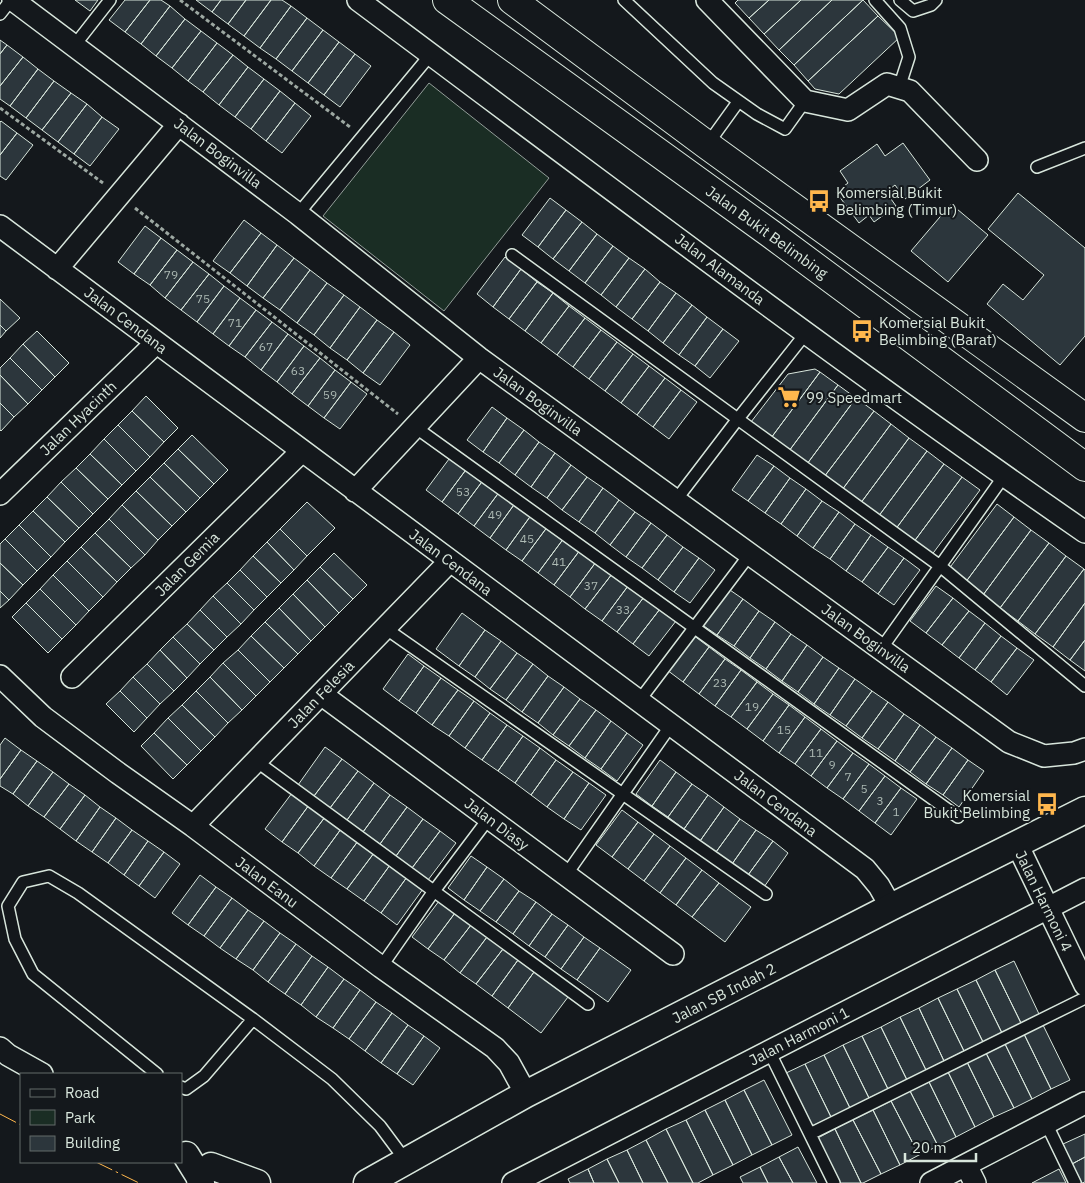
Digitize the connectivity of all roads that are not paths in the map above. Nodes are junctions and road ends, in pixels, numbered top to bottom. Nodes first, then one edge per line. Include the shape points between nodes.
1 (12, 0) edge
2 (110, 0) edge
3 (358, 0) edge
4 (447, 0) edge
5 (512, 0) edge
6 (624, 0) edge
7 (707, 0) edge
8 (874, 0) edge
9 (900, 0) edge
10 (936, 0) edge
11 (0, 14) edge
12 (74, 46) junction
13 (431, 54) junction
14 (899, 88) junction
15 (738, 102) junction
16 (805, 102) junction
17 (179, 124) junction
18 (707, 145) junction
19 (1085, 148) edge
20 (977, 160) dead end
21 (1037, 167) dead end
22 (298, 214) junction
23 (2, 231) edge
24 (512, 255) dead end
25 (57, 269) junction
26 (806, 333) junction
27 (156, 343) junction
28 (479, 358) junction
29 (1085, 418) edge
30 (737, 420) junction
31 (415, 427) junction
32 (302, 451) junction
33 (1085, 467) edge
34 (1004, 476) junction
35 (355, 491) junction
36 (0, 494) edge
37 (676, 500) junction
38 (1085, 532) edge
39 (750, 554) junction
40 (450, 561) junction
41 (940, 566) junction
42 (385, 628) junction
43 (694, 628) junction
44 (881, 649) junction
45 (0, 676) edge
46 (72, 677) dead end
47 (1085, 686) edge
48 (321, 694) junction
49 (639, 701) junction
50 (671, 725) junction
51 (1085, 749) edge
52 (256, 761) junction
53 (622, 793) junction
54 (1085, 810) edge
55 (489, 818) junction
56 (958, 818) dead end
57 (193, 826) junction
58 (1017, 844) junction
59 (566, 875) junction
60 (1085, 889) edge
61 (434, 891) junction
62 (766, 894) dead end
63 (891, 907) junction
64 (1048, 908) junction
65 (672, 954) dead end
66 (381, 966) junction
67 (1085, 985) edge
68 (1085, 998) edge
69 (588, 1004) dead end
70 (253, 1018) junction
71 (0, 1048) edge
72 (769, 1051) junction
73 (40, 1073) edge
74 (155, 1073) edge
75 (182, 1088) edge
76 (526, 1094) junction
77 (1085, 1103) edge
78 (1046, 1123) junction
79 (810, 1134) junction
80 (184, 1153) edge
81 (406, 1161) junction
82 (971, 1174) edge
83 (213, 1177) edge
84 (257, 1183) edge
85 (367, 1183) edge
86 (513, 1183) edge
87 (834, 1183) edge
88 (931, 1183) edge
89 (1075, 1183) edge

1 - 11 lane
1 - 12 street, Jalan Boginvilla
2 - 12 lane
3 - 13 street, Jalan Alamanda
4 - 33 main road, Jalan Bukit Belimbing via 763,228
5 - 18 main road
6 - 15 lane via 713,83
7 - 16 street
8 - 14 lane via 900,28 909,57
9 - 10 lane via 913,10 931,5
12 - 17 street, Jalan Boginvilla
13 - 22 lane
13 - 26 street, Jalan Alamanda
14 - 16 street via 886,84 848,110
14 - 20 street via 910,91
15 - 16 lane via 785,129
15 - 18 lane
17 - 22 street, Jalan Boginvilla
17 - 25 street
18 - 29 main road
19 - 21 lane
22 - 28 street, Jalan Boginvilla
23 - 25 street, Jalan Cendana
24 - 30 lane
25 - 27 street, Jalan Cendana
26 - 30 lane
26 - 34 street, Jalan Alamanda
27 - 32 street, Jalan Cendana
27 - 36 street, Jalan Hyacinth
28 - 31 street
28 - 37 street, Jalan Boginvilla
30 - 37 lane
30 - 41 lane
31 - 35 street
31 - 43 lane
32 - 35 street, Jalan Cendana
32 - 46 street, Jalan Gemia
34 - 38 street, Jalan Alamanda
34 - 41 lane
35 - 40 street, Jalan Cendana
37 - 39 street, Jalan Boginvilla
39 - 43 lane
39 - 44 street, Jalan Boginvilla
40 - 42 street, Jalan Felesia
40 - 49 street, Jalan Cendana
41 - 44 lane
41 - 47 lane
42 - 48 street, Jalan Felesia
42 - 53 lane
43 - 49 lane
43 - 56 lane
44 - 51 street, Jalan Boginvilla via 1009,742 1044,756
45 - 57 street, Jalan Eanu via 43,717
48 - 52 street, Jalan Felesia
48 - 55 street, Jalan Diasy
49 - 50 street, Jalan Cendana
50 - 53 lane
50 - 63 street, Jalan Cendana via 864,869
52 - 57 street, Jalan Felesia
52 - 61 lane
53 - 59 lane
53 - 62 lane
54 - 58 street, Jalan SB Indah 2
55 - 59 street, Jalan Diasy
55 - 61 lane
57 - 66 street, Jalan Eanu
58 - 63 street, Jalan SB Indah 2
58 - 64 street, Jalan Harmoni 4
59 - 65 street, Jalan Diasy
60 - 64 street, Jalan Harmoni 1
61 - 66 lane
61 - 69 lane
63 - 76 street, Jalan SB Indah 2
64 - 67 street, Jalan Harmoni 4
64 - 72 street, Jalan Harmoni 1
66 - 76 street, Jalan Eanu via 495,1048 509,1063
68 - 79 lane
70 - 74 lane via 78,893 49,876 23,882 8,906 15,939 33,974
70 - 75 lane via 204,1076 186,1090
70 - 81 lane via 332,1079 380,1126
71 - 73 street via 8,1056
72 - 79 lane
72 - 86 street, Jalan Harmoni 1
76 - 81 street, Jalan SB Indah 2
77 - 78 street
78 - 82 street
78 - 89 lane
79 - 87 lane
80 - 83 street via 199,1176
81 - 85 street, Jalan SB Indah 2
82 - 88 street
83 - 84 street

